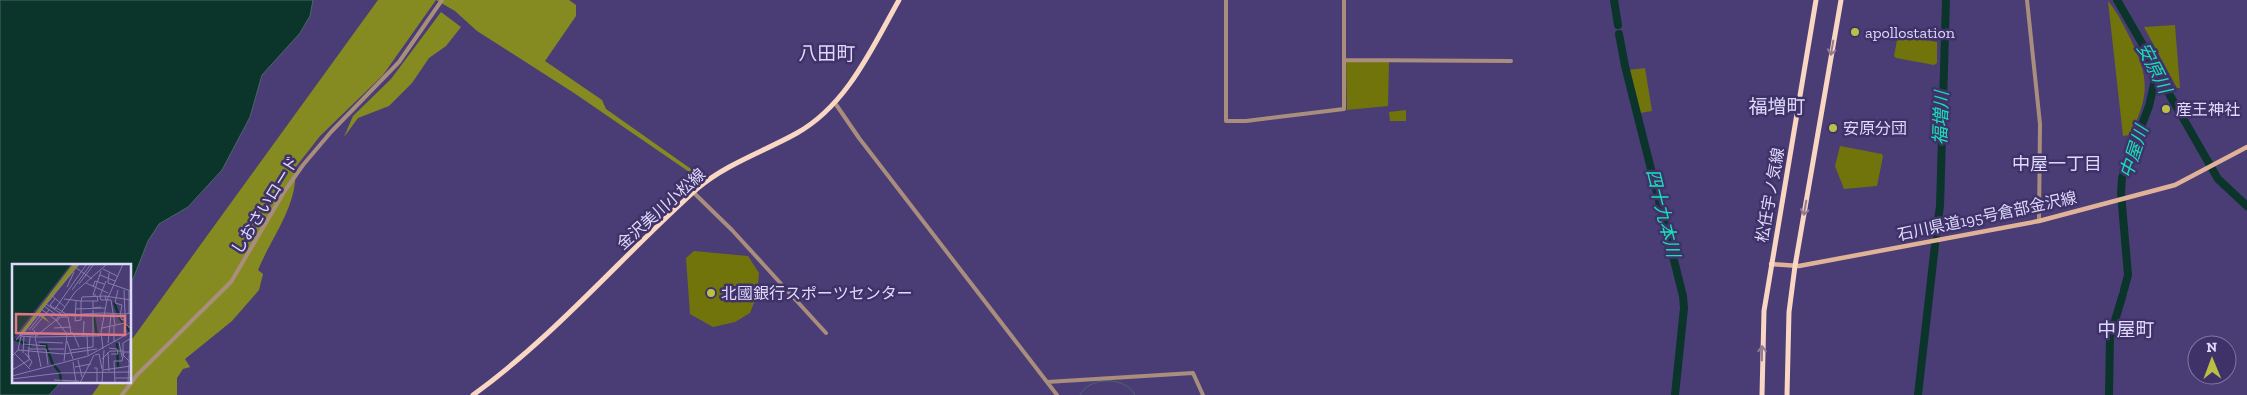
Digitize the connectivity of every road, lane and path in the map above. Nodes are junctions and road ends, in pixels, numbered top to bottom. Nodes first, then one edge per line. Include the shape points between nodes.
1 (442, 0) edge
2 (898, 0) edge
3 (1226, 0) edge
4 (1344, 0) edge
5 (1816, 0) edge
6 (1841, 0) edge
7 (2027, 0) edge
8 (1344, 60) junction
9 (1511, 60) dead end
10 (835, 103) junction
11 (2247, 147) edge
12 (694, 193) junction
13 (2039, 221) junction
14 (1771, 264) junction
15 (1795, 266) junction
16 (826, 333) dead end
17 (1047, 382) junction
18 (122, 395) edge
19 (473, 395) edge
20 (1057, 395) edge
21 (1203, 395) edge
22 (1762, 395) edge
23 (1786, 395) edge

1 - 18 street, しおさいロード via 399,62 303,165 231,282 137,375
2 - 10 main road, 金沢美川小松線
3 - 8 street via 1226,121 1344,110
4 - 8 street
5 - 14 main road, 松任宇ノ気線
6 -> 15 main road
7 - 13 street via 2040,124
8 - 9 street
10 - 12 main road, 金沢美川小松線 via 798,132 722,172
10 - 17 street
11 - 13 main road, 石川県道195号倉部金沢線 via 2174,185
12 - 16 street via 738,236
12 - 19 main road, 金沢美川小松線 via 581,304
13 - 15 main road, 石川県道195号倉部金沢線
14 - 15 main road, 石川県道195号倉部金沢線
22 -> 14 main road, 松任宇ノ気線 via 1762,336
15 - 23 main road via 1789,312
17 - 20 street
17 - 21 street via 1194,373

